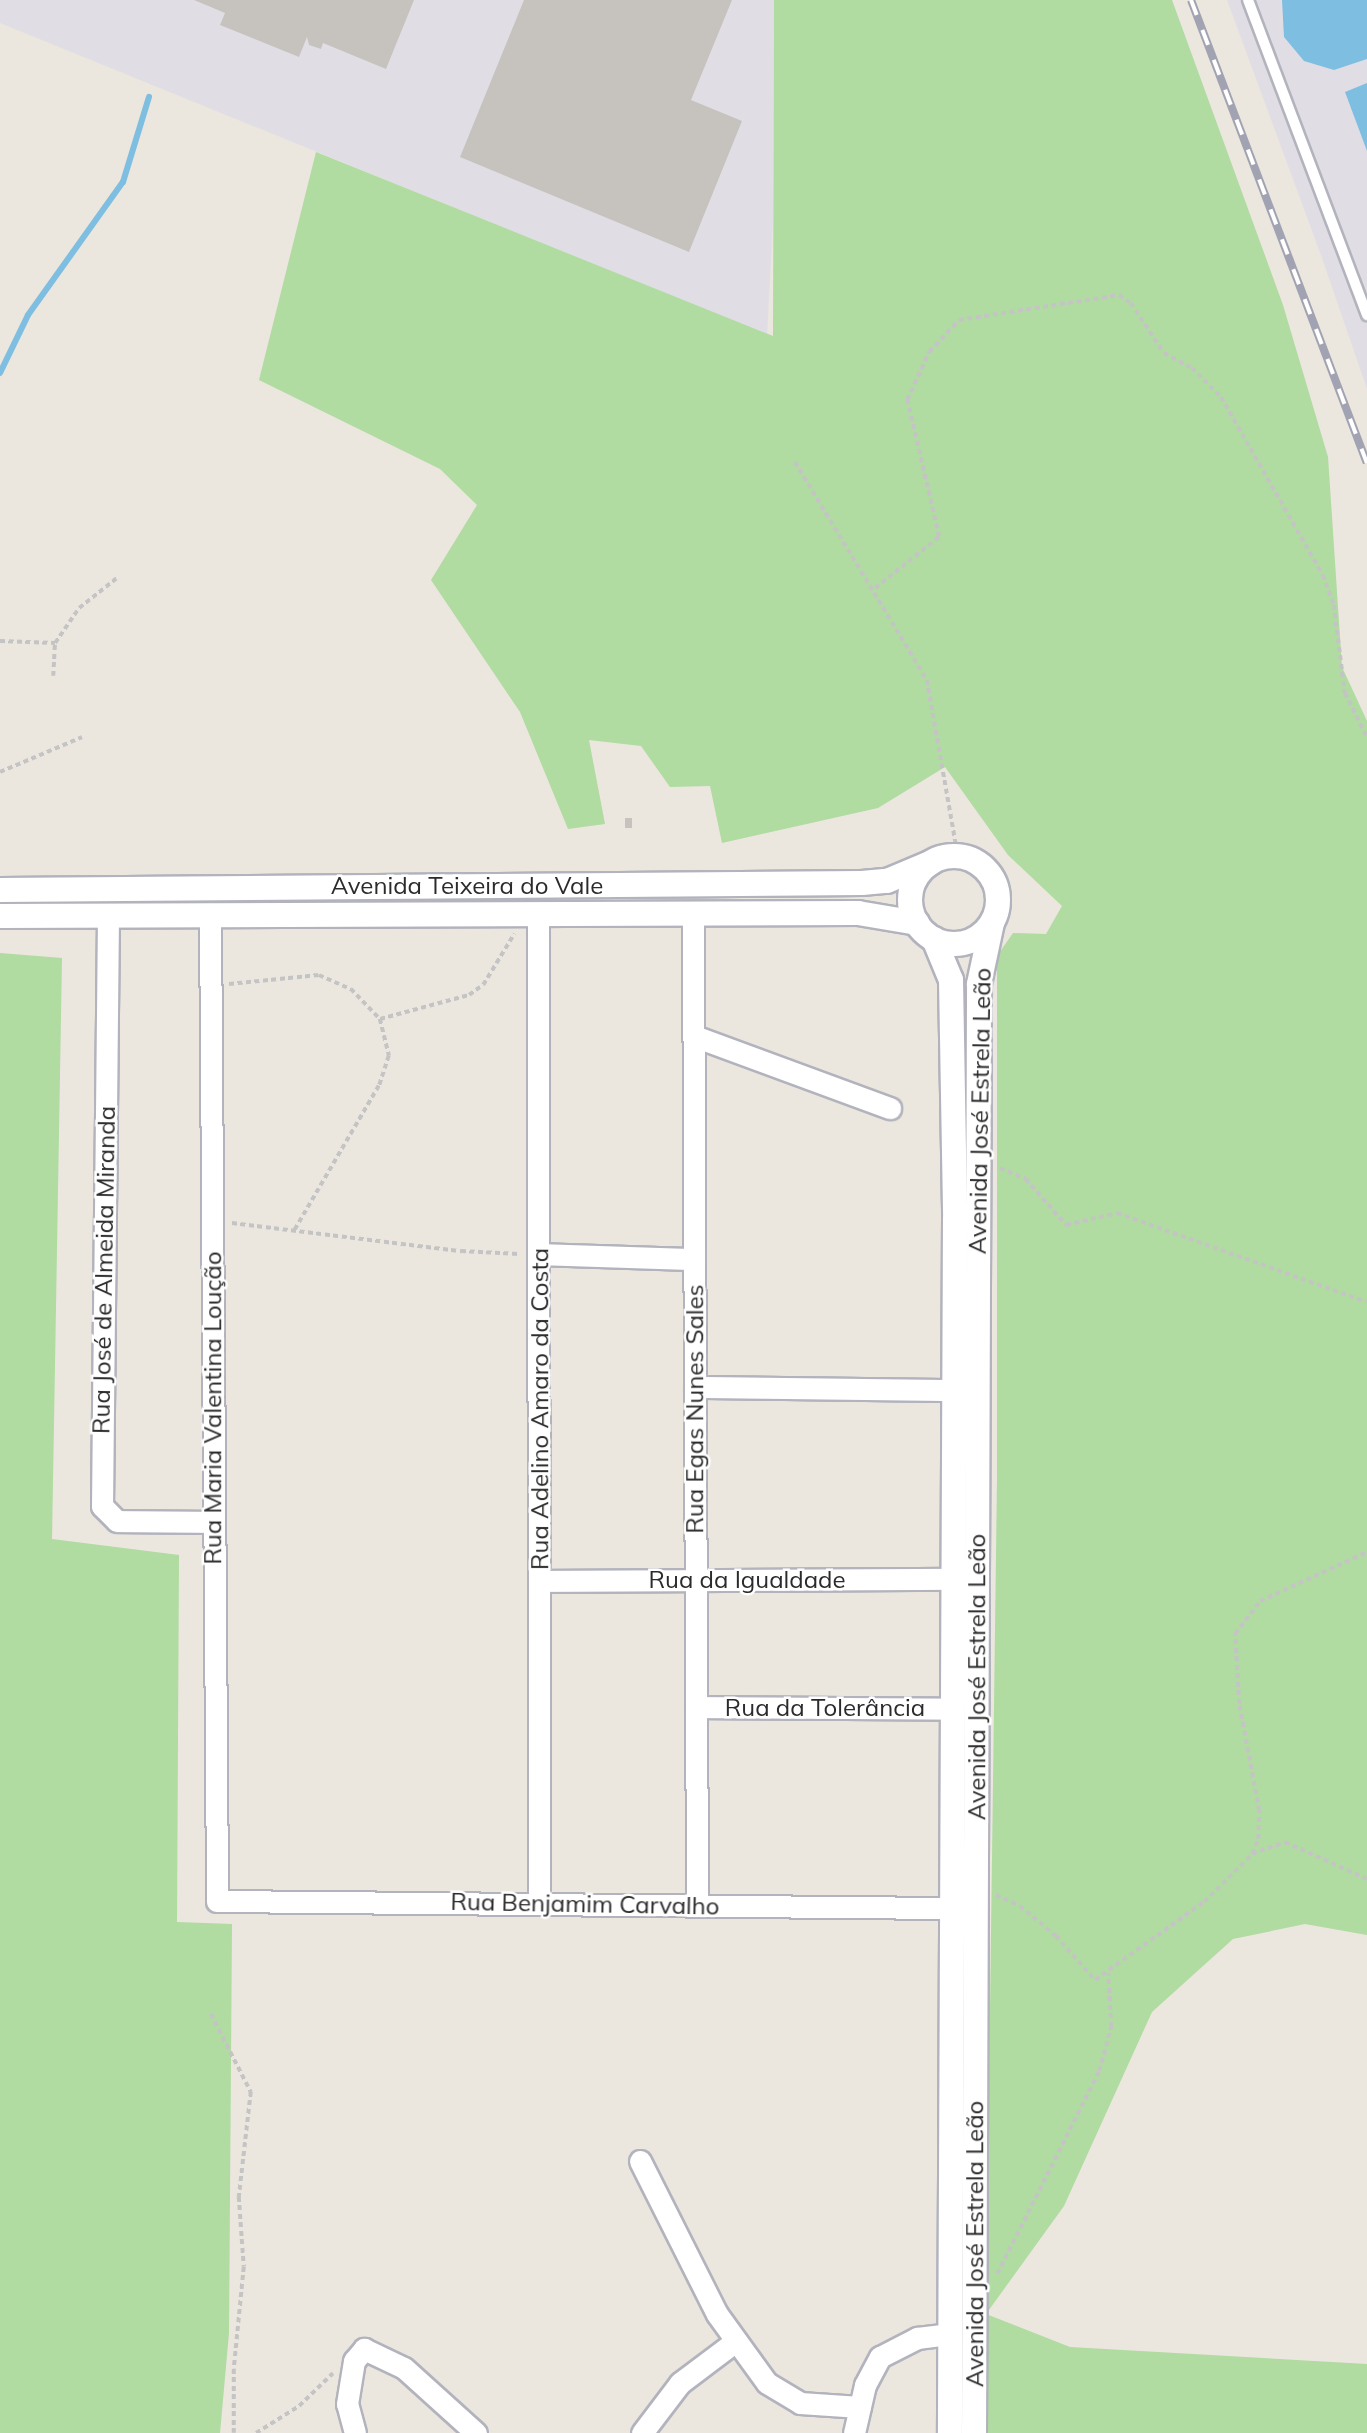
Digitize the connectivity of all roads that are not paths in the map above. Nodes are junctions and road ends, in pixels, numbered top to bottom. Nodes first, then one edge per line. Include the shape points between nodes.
1 (1248, 0) edge
2 (1367, 315) edge
3 (930, 863) junction
4 (0, 890) edge
5 (532, 914) junction
6 (693, 914) junction
7 (108, 915) junction
8 (210, 915) junction
9 (0, 916) edge
10 (992, 923) junction
11 (926, 931) junction
12 (694, 1036) junction
13 (890, 1108) dead end
14 (540, 1254) junction
15 (694, 1259) junction
16 (695, 1387) junction
17 (954, 1390) junction
18 (213, 1522) junction
19 (953, 1579) junction
20 (695, 1580) junction
21 (541, 1581) junction
22 (696, 1707) junction
23 (953, 1709) junction
24 (217, 1901) joint
25 (539, 1904) junction
26 (697, 1905) junction
27 (952, 1908) junction
28 (640, 2161) dead end
29 (951, 2334) junction
30 (736, 2341) junction
31 (860, 2407) junction
32 (355, 2433) edge
33 (476, 2433) edge
34 (642, 2433) edge
35 (853, 2433) edge
36 (950, 2433) edge
37 (974, 2433) edge

1 - 2 lane
3 - 4 street, Avenida Teixeira do Vale via 887,881 862,883
3 - 10 street, Avenida Teixeira do Vale via 958,856 973,859 994,880 998,894
3 - 11 street via 913,884 912,911
5 - 6 street, Avenida Teixeira do Vale
5 - 8 street, Avenida Teixeira do Vale
5 - 14 street, Rua Adelino Amaro da Costa
6 - 11 street, Avenida Teixeira do Vale via 858,913
6 - 12 street, Rua Egas Nunes Sales
7 - 8 street, Avenida Teixeira do Vale
7 - 9 street, Avenida Teixeira do Vale
7 - 18 street, Rua José de Almeida Miranda via 102,1506 117,1521
8 - 18 street, Rua Maria Valentina Loução
10 - 11 street, Avenida Teixeira do Vale via 960,944
10 - 37 street, Avenida José Estrela Leão via 979,984
11 - 17 street, Avenida José Estrela Leão via 951,980
12 - 13 street
12 - 15 street, Rua Egas Nunes Sales
14 - 15 street
14 - 21 street, Rua Adelino Amaro da Costa
15 - 16 street, Rua Egas Nunes Sales
16 - 17 street
16 - 20 street, Rua Egas Nunes Sales
17 - 19 street, Avenida José Estrela Leão
18 - 24 street, Rua Maria Valentina Loução
19 - 20 street, Rua da Igualdade
19 - 23 street, Avenida José Estrela Leão
20 - 21 street, Rua da Igualdade
20 - 22 street, Rua Egas Nunes Sales
21 - 25 street, Rua Adelino Amaro da Costa
22 - 23 street, Rua da Tolerância
22 - 26 street, Rua Egas Nunes Sales
23 - 27 street, Avenida José Estrela Leão
24 - 25 street, Rua Benjamim Carvalho
25 - 26 street, Rua Benjamim Carvalho
26 - 27 street, Rua Benjamim Carvalho
27 - 29 street, Avenida José Estrela Leão
28 - 30 street via 717,2314
29 - 31 street via 917,2338 880,2357
29 - 36 street, Avenida José Estrela Leão
30 - 31 street via 767,2384 800,2403
30 - 34 street via 680,2383
31 - 35 street
32 - 33 street via 346,2404 354,2361 364,2349 404,2368

